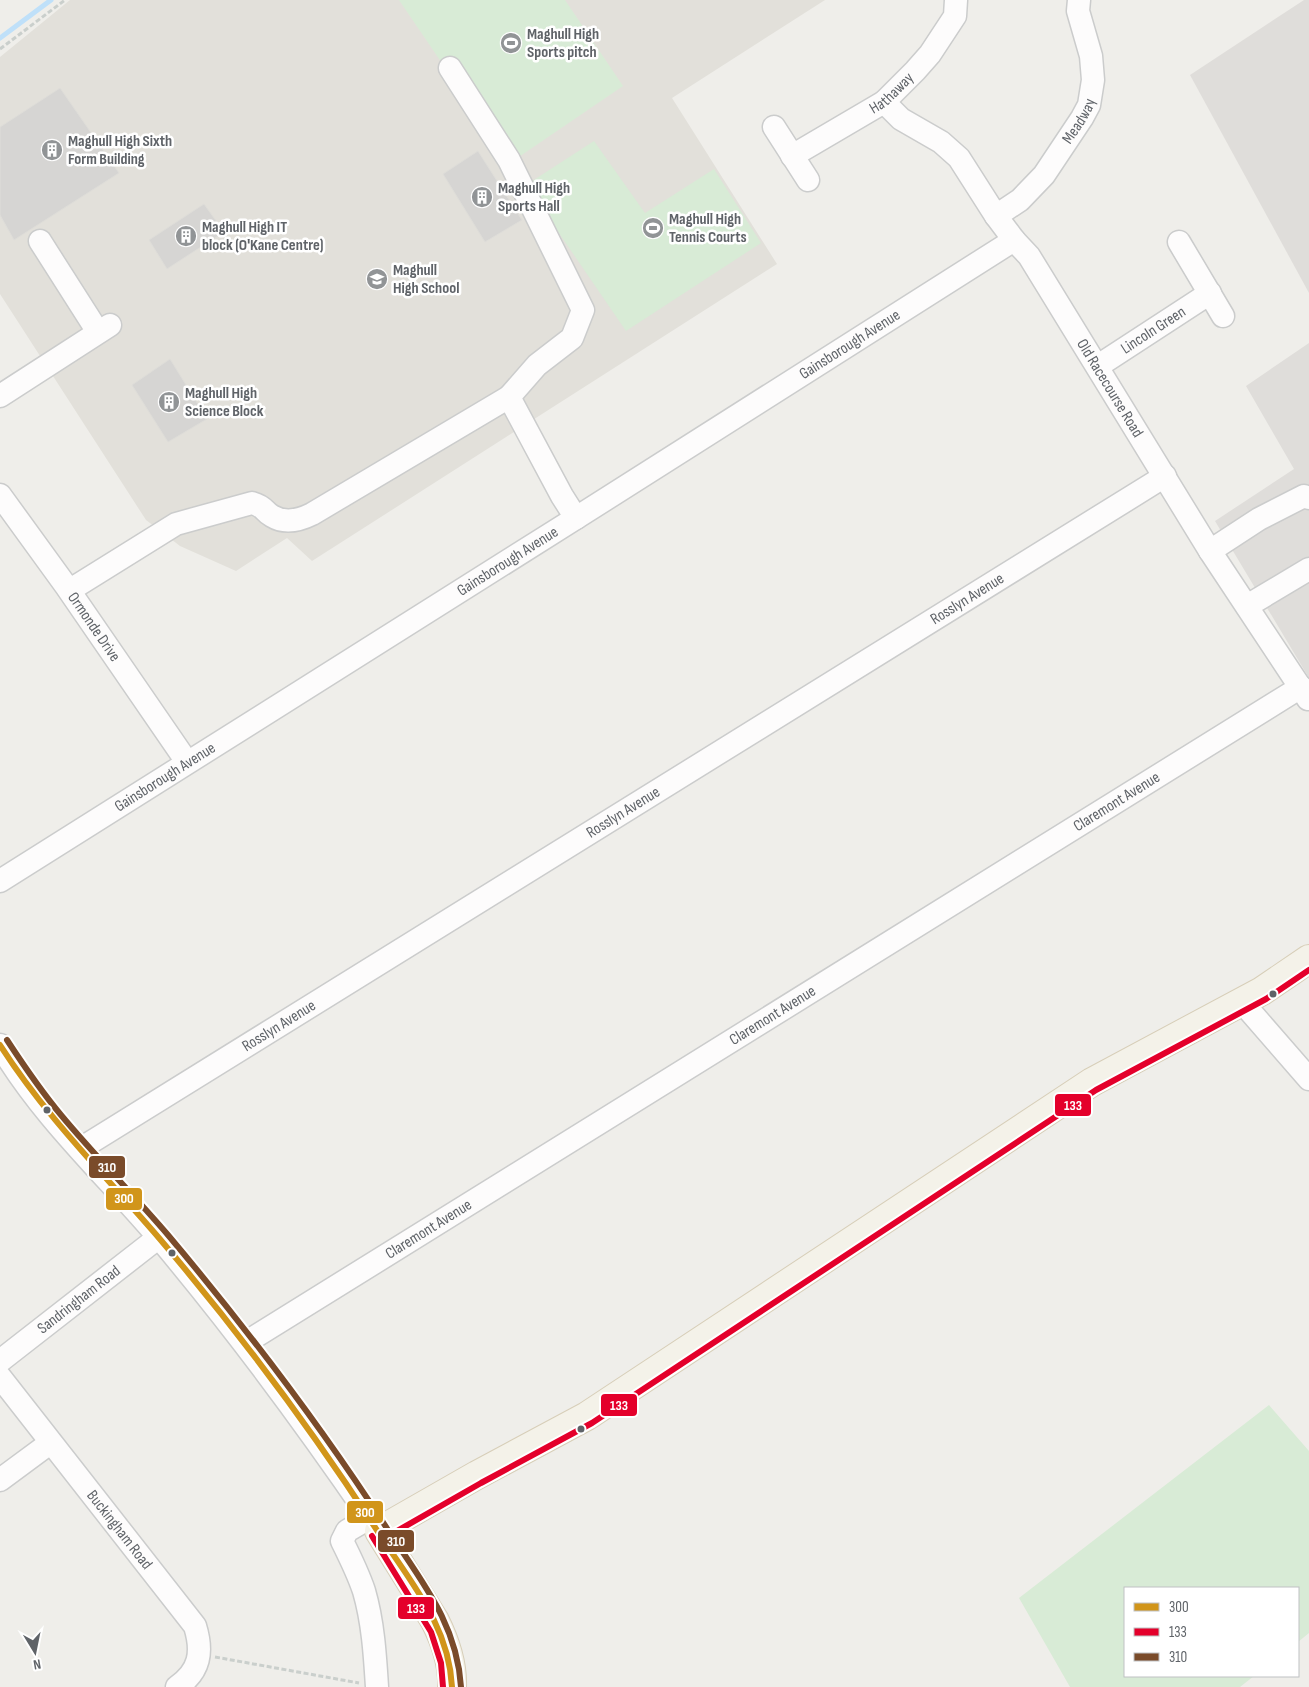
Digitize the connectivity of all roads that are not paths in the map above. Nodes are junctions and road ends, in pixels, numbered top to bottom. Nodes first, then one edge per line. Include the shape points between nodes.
1 (956, 0) edge
2 (1079, 0) edge
3 (450, 68) dead end
4 (884, 102) junction
5 (774, 127) dead end
6 (792, 156) junction
7 (808, 180) dead end
8 (996, 216) junction
9 (1014, 240) junction
10 (40, 241) dead end
11 (1178, 242) dead end
12 (1210, 293) junction
13 (1224, 316) dead end
14 (1098, 366) junction
15 (0, 396) edge
16 (509, 397) junction
17 (1165, 476) junction
18 (0, 495) edge
19 (1309, 498) edge
20 (576, 518) junction
21 (1210, 551) junction
22 (1309, 569) edge
23 (70, 590) junction
24 (1247, 606) junction
25 (1305, 694) edge
26 (187, 762) junction
27 (0, 881) edge
28 (1309, 959) edge
29 (1240, 1003) junction
30 (0, 1045) edge
31 (1309, 1079) edge
32 (80, 1149) junction
33 (158, 1237) junction
34 (244, 1343) junction
35 (0, 1361) edge
36 (0, 1377) edge
37 (50, 1442) junction
38 (0, 1480) edge
39 (374, 1524) junction
40 (177, 1687) edge
41 (377, 1687) edge
42 (452, 1687) edge

1 - 4 street, Hathaway via 955,16 930,54
2 - 8 street, Meadway via 1078,11 1093,72 1089,105 1044,174 1020,200
3 - 16 street via 509,160 583,310 572,338 537,364
4 - 6 street, Hathaway
4 - 8 street, Old Racecourse Road via 901,119 951,149
5 - 6 street
6 - 7 street
8 - 9 street, Old Racecourse Road
9 - 14 street, Old Racecourse Road via 1029,256
9 - 20 street, Gainsborough Avenue
10 - 15 street via 104,328
11 - 12 street
12 - 13 street
12 - 14 street, Lincoln Green
14 - 17 street, Old Racecourse Road
16 - 20 street
16 - 23 street via 303,518 282,520 252,503 176,524
17 - 21 street, Old Racecourse Road
17 - 32 street, Rosslyn Avenue
18 - 23 street, Ormonde Drive
19 - 21 street via 1301,496
20 - 26 street, Gainsborough Avenue
21 - 24 street, Old Racecourse Road
22 - 24 street
23 - 26 street, Ormonde Drive
24 - 25 street, Old Racecourse Road
25 - 34 street, Claremont Avenue
26 - 27 street, Gainsborough Avenue
28 - 29 main road
29 - 31 street
29 - 39 main road via 1092,1082 587,1416 477,1475
30 - 32 street via 40,1104
32 - 33 street
33 - 34 street
33 - 35 street, Sandringham Road
34 - 39 street
36 - 37 street, Buckingham Road
37 - 38 street
37 - 40 street, Buckingham Road via 195,1626 200,1641 199,1654 187,1680
39 - 41 street via 347,1531 342,1540 364,1591 373,1636
39 - 42 main road via 435,1621 442,1637

